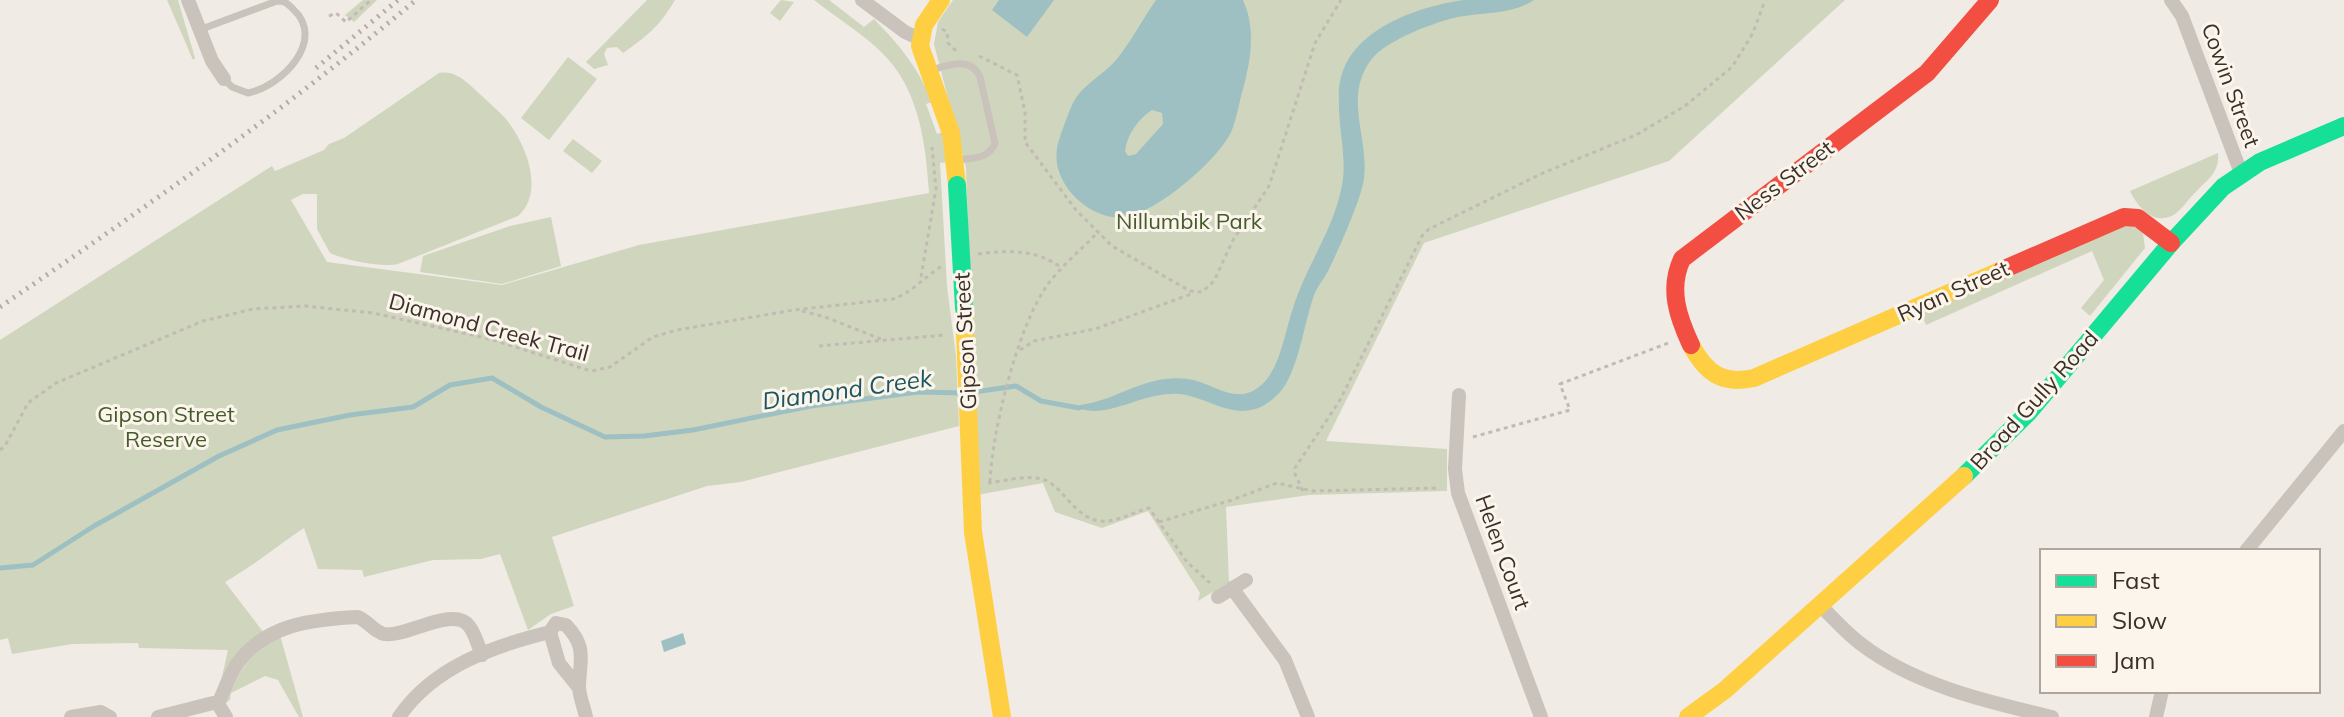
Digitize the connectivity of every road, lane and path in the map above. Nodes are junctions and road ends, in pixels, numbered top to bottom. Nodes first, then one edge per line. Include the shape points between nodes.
1 (188, 0) edge
2 (371, 0) edge
3 (862, 0) edge
4 (941, 0) edge
5 (1341, 0) edge
6 (1765, 0) edge
7 (1990, 0) edge
8 (2171, 0) edge
9 (2180, 6) edge
10 (329, 16) dead end
11 (199, 30) junction
12 (920, 39) junction
13 (929, 71) junction
14 (224, 79) joint
15 (2344, 126) edge
16 (1024, 137) dead end
17 (933, 143) dead end
18 (955, 160) junction
19 (2241, 173) junction
20 (1097, 233) junction
21 (2171, 243) junction
22 (971, 256) dead end
23 (945, 264) dead end
24 (1062, 268) junction
25 (920, 280) junction
26 (1198, 292) junction
27 (794, 310) junction
28 (965, 333) junction
29 (886, 341) junction
30 (1670, 342) dead end
31 (819, 346) dead end
32 (1017, 352) junction
33 (1730, 381) joint
34 (1459, 395) dead end
35 (2344, 431) edge
36 (1473, 437) dead end
37 (0, 450) edge
38 (990, 482) junction
39 (969, 485) junction
40 (1438, 488) dead end
41 (1303, 491) junction
42 (1159, 522) junction
43 (2248, 549) edge
44 (1246, 580) dead end
45 (1225, 592) junction
46 (1820, 605) junction
47 (550, 632) junction
48 (482, 655) junction
49 (579, 688) junction
50 (2162, 693) edge
51 (222, 711) edge
52 (2036, 715) edge
53 (71, 717) edge
54 (110, 717) edge
55 (158, 717) edge
56 (399, 717) edge
57 (586, 717) edge
58 (1002, 717) edge
59 (1308, 717) edge
60 (1541, 717) edge
61 (1688, 717) edge
62 (2052, 717) edge
63 (2156, 717) edge

1 - 11 street
2 - 10 path via 346,22 336,13
3 - 12 street
4 - 12 street
5 - 26 path via 1311,52 1269,186 1233,240 1214,281
6 - 41 path via 1746,48 1732,67 1685,106 1636,135 1543,173 1422,236 1340,400 1295,468
7 - 33 street, Ness Street via 1927,73 1682,259 1673,291 1688,335 1705,367
8 - 9 street, Cowin Street
9 - 19 street, Cowin Street
11 - 14 street
11 - 14 lane via 280,1 303,20 306,35 299,54 269,85 248,93
12 - 13 street, Gipson Street
13 - 18 street, Gipson Street via 947,118
13 - 18 lane via 963,63 980,77 995,143 985,156
15 - 19 street, Broad Gully Road
16 - 20 path
17 - 25 path via 936,189
18 - 28 street, Gipson Street, bridge
19 - 21 street, Broad Gully Road
20 - 24 path
20 - 26 path
21 - 33 street, Ryan Street via 2138,218 2115,219 1754,378
21 - 46 street, Broad Gully Road via 1997,446
22 - 24 path via 1022,251
23 - 25 path, Diamond Creek Trail
24 - 32 path via 1032,311
25 - 27 path, Diamond Creek Trail via 893,299
26 - 32 path via 1095,329 1034,341
27 - 29 path
27 - 37 path, Diamond Creek Trail via 665,333 610,367 591,371 490,339 373,313 305,306 253,309 203,321 56,383 28,403
28 - 29 path
28 - 39 street, Gipson Street
29 - 31 path
30 - 36 path via 1560,384 1570,410
32 - 38 path
34 - 60 street, Helen Court via 1458,493
35 - 43 street
38 - 39 path
38 - 42 path via 1042,479 1095,520 1114,520 1149,508
39 - 58 street, Gipson Street
40 - 41 path
41 - 42 path via 1277,483
42 - 45 path via 1187,562
44 - 45 street
45 - 59 street via 1285,660
46 - 52 street via 1862,645 1902,668
46 - 61 street, Broad Gully Road
47 - 48 street
47 - 49 street via 559,663
47 - 49 street via 559,622 576,638 582,657
48 - 51 street via 462,620 391,634 376,631 358,617 302,623 270,635 249,651 233,671
48 - 56 street via 433,679
49 - 57 street
50 - 63 street
51 - 55 street via 198,705
52 - 62 street
53 - 54 street via 101,712

